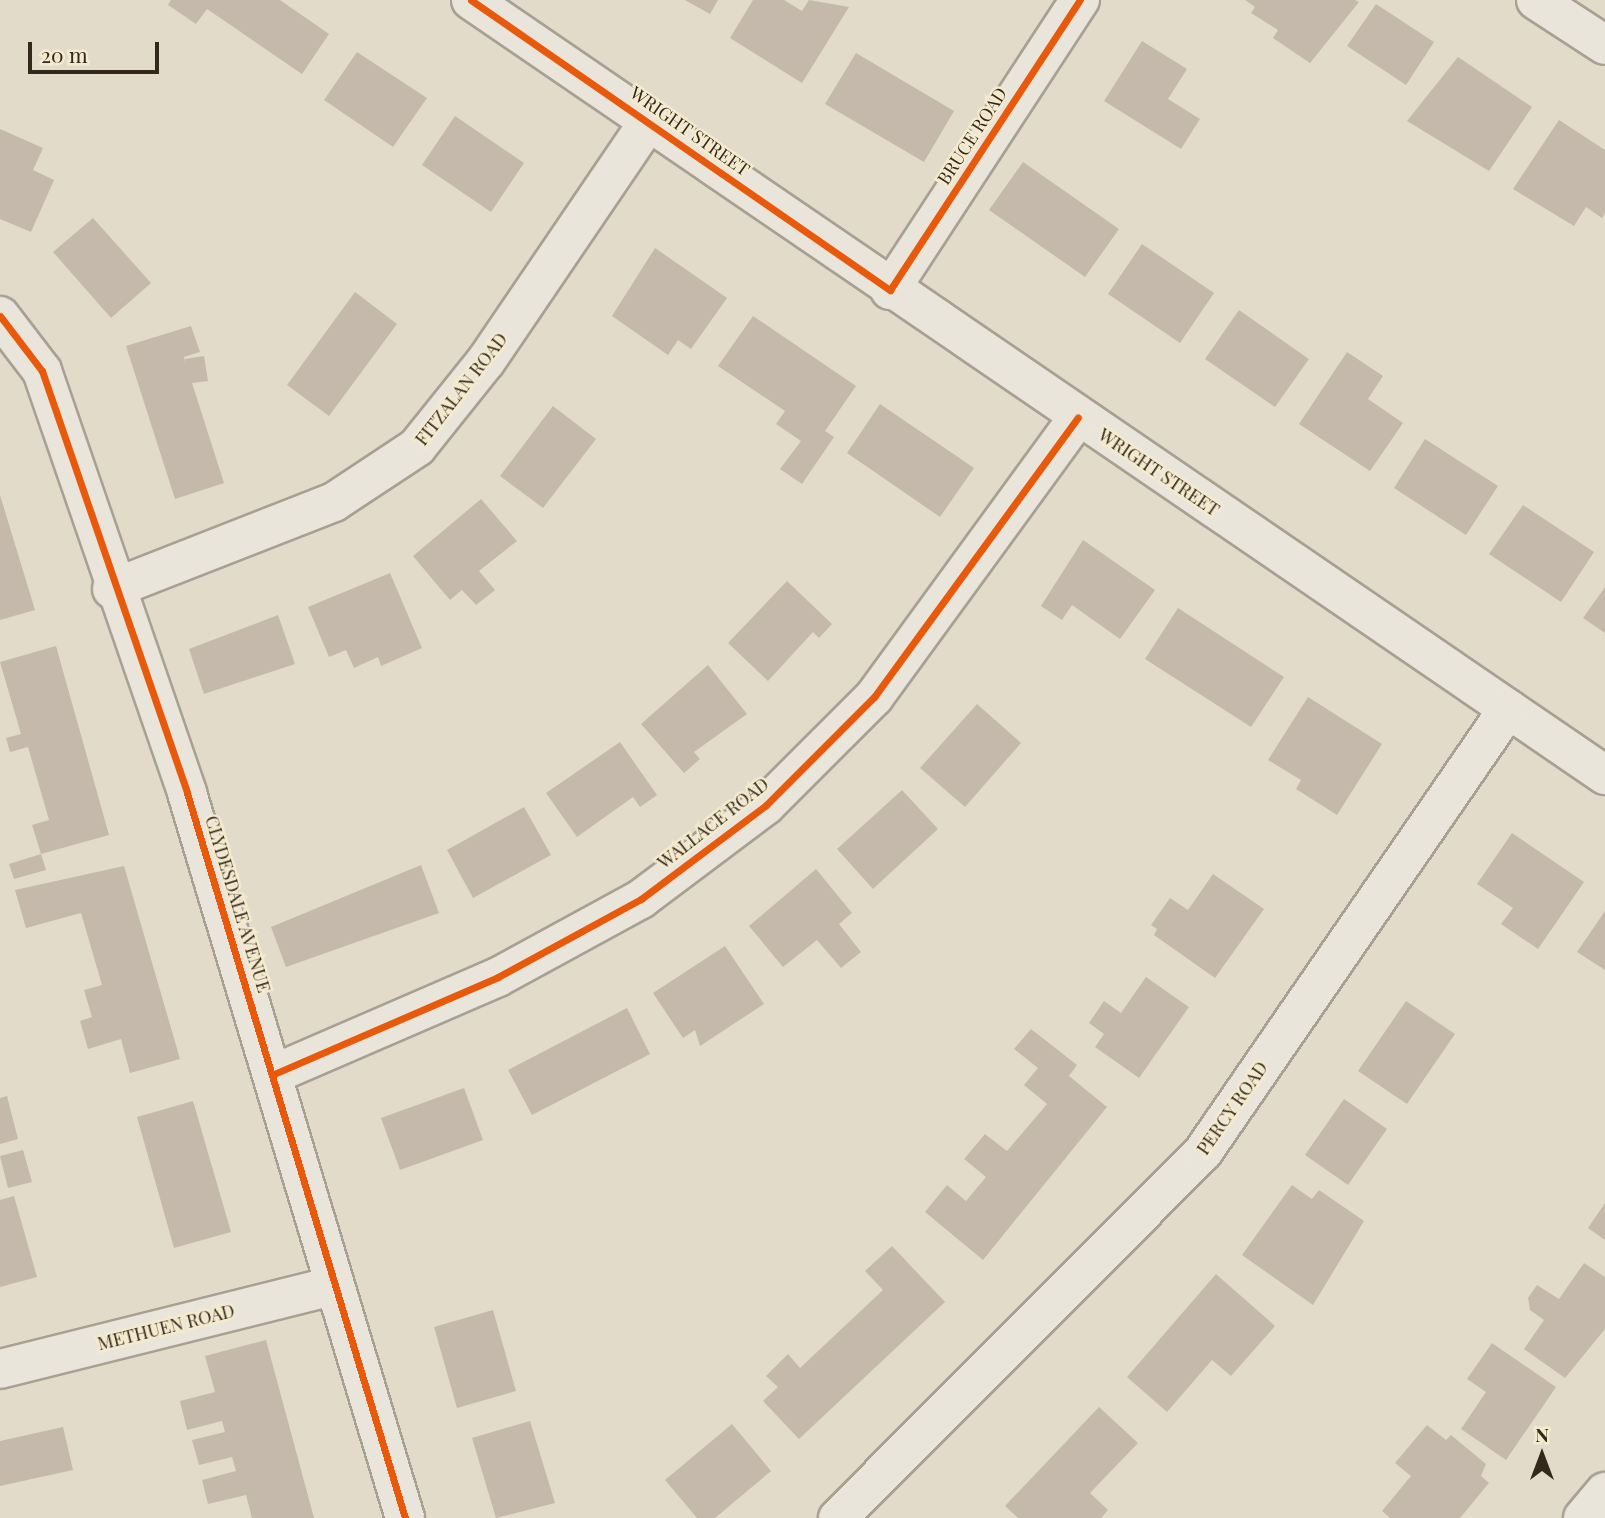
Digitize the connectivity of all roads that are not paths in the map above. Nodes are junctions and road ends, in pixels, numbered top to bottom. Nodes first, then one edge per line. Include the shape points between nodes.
1 (471, 0) edge
2 (1080, 0) edge
3 (1536, 0) edge
4 (1605, 45) edge
5 (649, 121) junction
6 (890, 290) junction
7 (0, 316) edge
8 (1078, 417) junction
9 (112, 589) junction
10 (1508, 709) junction
11 (1605, 775) edge
12 (274, 1074) junction
13 (333, 1286) junction
14 (0, 1369) edge
15 (1605, 1492) edge
16 (405, 1518) edge
17 (838, 1518) edge
18 (1583, 1518) edge

1 - 5 street, WRIGHT STREET
2 - 6 street, BRUCE ROAD
3 - 4 street
5 - 6 street, WRIGHT STREET
5 - 9 street, FITZALAN ROAD via 486,361 417,447 334,502
6 - 8 street, WRIGHT STREET
7 - 9 street, CLYDESDALE AVENUE via 42,371
8 - 10 street, WRIGHT STREET
8 - 12 street, WALLACE ROAD via 874,697 766,805 641,899 558,944
9 - 12 street, CLYDESDALE AVENUE via 187,793
10 - 11 street, WRIGHT STREET
10 - 17 street, PERCY ROAD via 1203,1152
12 - 13 street, CLYDESDALE AVENUE
13 - 14 street, METHUEN ROAD
13 - 16 street, CLYDESDALE AVENUE
15 - 18 street

